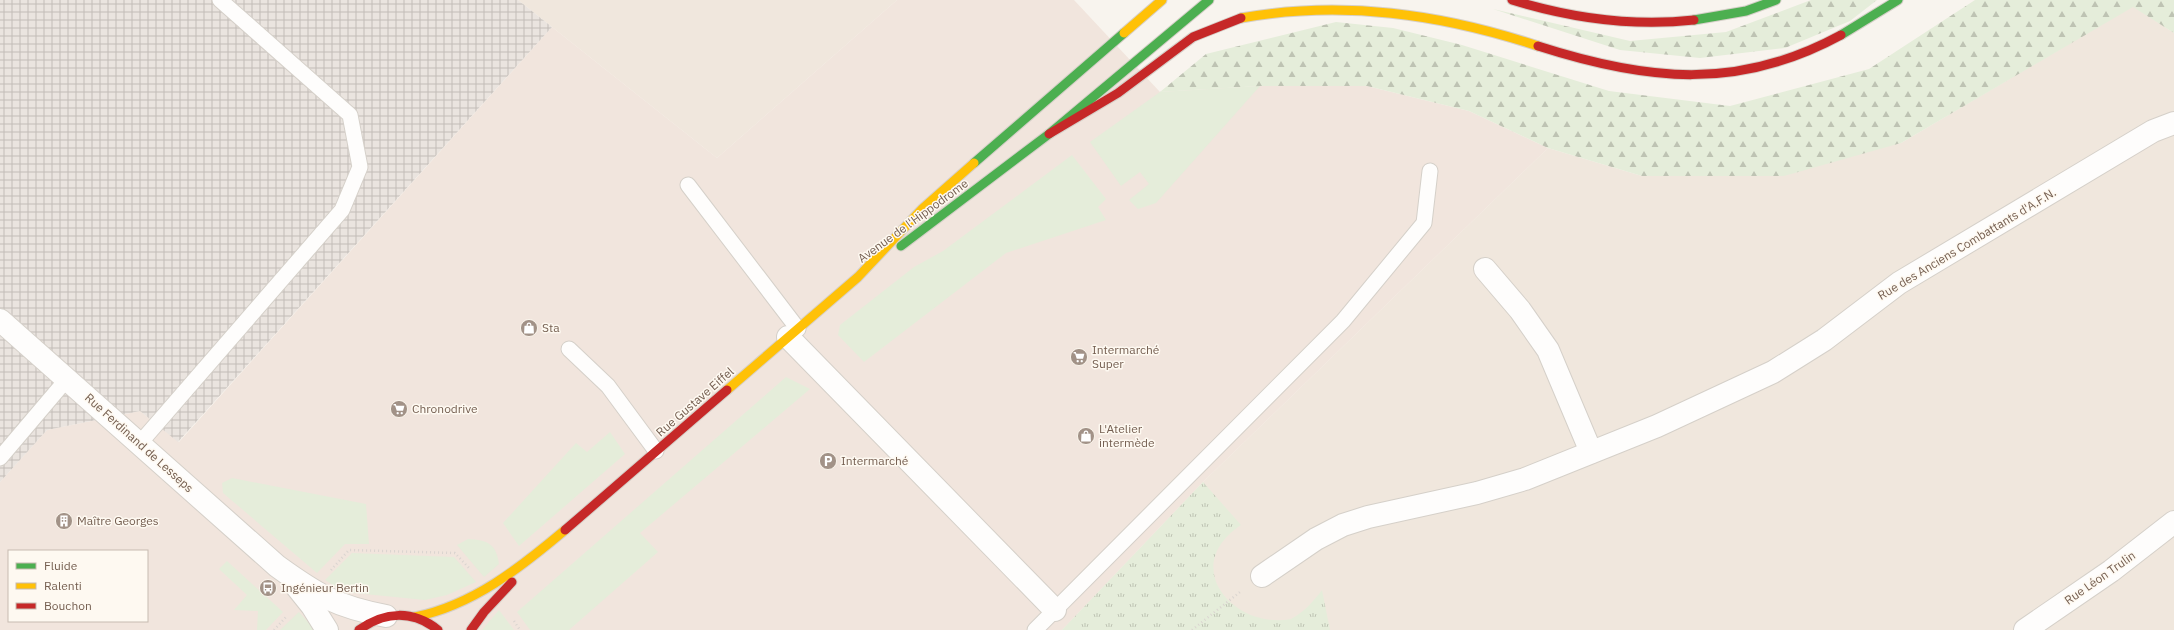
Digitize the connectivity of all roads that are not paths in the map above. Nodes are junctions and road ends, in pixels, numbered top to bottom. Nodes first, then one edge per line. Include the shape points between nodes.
1 (220, 0) edge
2 (1162, 0) edge
3 (1209, 0) edge
4 (1512, 0) edge
5 (1776, 0) edge
6 (1898, 0) edge
7 (1334, 2) edge
8 (2174, 123) edge
9 (1049, 134) junction
10 (1430, 171) dead end
11 (688, 185) dead end
12 (1485, 269) dead end
13 (858, 277) junction
14 (0, 320) edge
15 (793, 333) junction
16 (569, 349) dead end
17 (67, 379) junction
18 (140, 444) junction
19 (656, 451) junction
20 (1591, 452) junction
21 (0, 458) edge
22 (2174, 522) edge
23 (547, 545) junction
24 (1262, 576) road end
25 (308, 594) junction
26 (1055, 610) junction
27 (386, 616) junction
28 (415, 617) junction
29 (327, 630) edge
30 (359, 630) edge
31 (438, 630) edge
32 (471, 630) edge
33 (1035, 630) edge
34 (2025, 630) edge

1 - 18 lane via 350,115 360,167 342,210
2 - 13 main road, Avenue de l'Hippodrome via 923,208
3 - 9 main road, Avenue de l'Hippodrome
4 - 5 main road via 1605,20 1651,22 1709,18 1760,7
6 - 7 main road via 1862,25 1810,52 1743,72 1699,77 1632,71 1445,18 1390,7
7 - 9 main road via 1267,12 1210,29 1177,48 1112,96
8 - 20 street, Rue des Anciens Combattants d'A.F.N. via 2154,131 1899,283 1792,362 1657,426
9 - 13 main road, Avenue de l'Hippodrome
10 - 26 lane via 1424,222 1343,321
11 - 15 lane
12 - 20 street via 1520,310 1548,350
13 - 15 main road, Rue Gustave Eiffel
14 - 17 street, Rue Ferdinand de Lesseps
15 - 19 main road, Rue Gustave Eiffel
15 - 26 street
16 - 19 lane via 608,386
17 - 18 street, Rue Ferdinand de Lesseps
17 - 21 lane
18 - 25 street, Rue Ferdinand de Lesseps
19 - 23 main road, Rue Gustave Eiffel
20 - 24 street, Rue des Anciens Combattants d'A.F.N. via 1525,479 1343,525 1316,539
22 - 34 street, Rue Léon Trulin
23 - 28 main road, Rue Gustave Eiffel via 487,588 444,610
23 - 32 main road, Rue Gustave Eiffel via 496,598
25 - 27 street, Rue Ferdinand de Lesseps via 358,611
25 - 29 street, Rue Ferdinand de Lesseps
26 - 33 lane
27 - 28 main road
27 - 30 main road via 368,623
28 - 31 main road via 425,620

